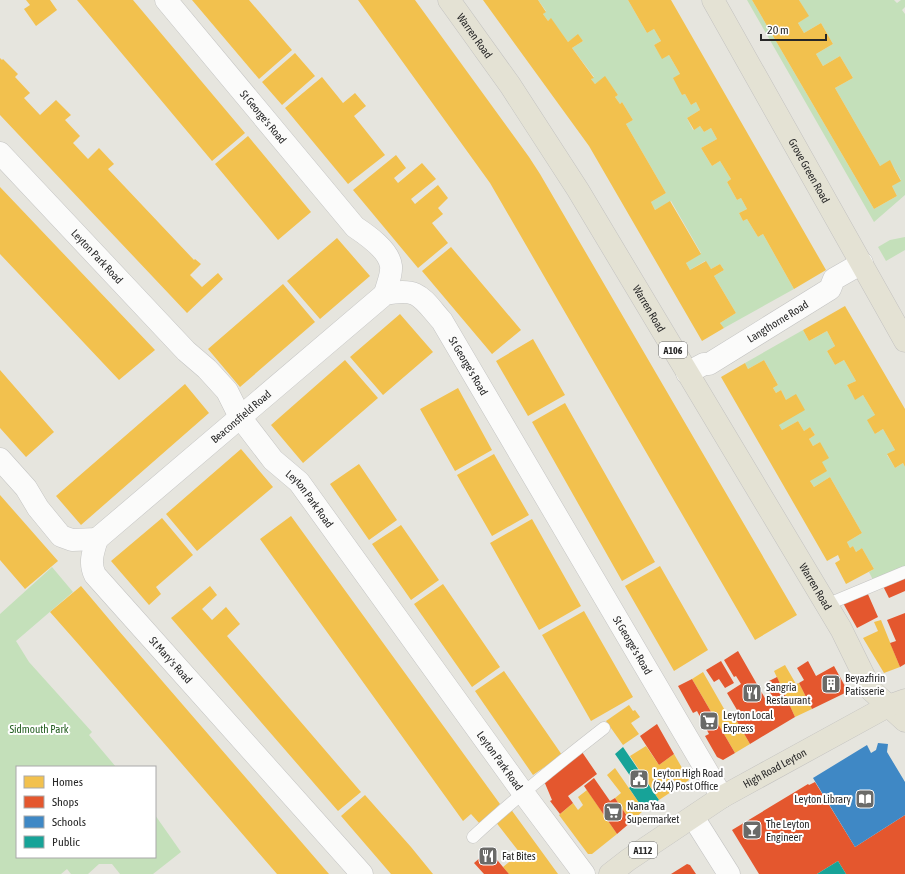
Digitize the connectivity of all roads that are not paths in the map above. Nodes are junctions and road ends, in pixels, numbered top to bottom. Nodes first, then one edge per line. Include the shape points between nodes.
1 (166, 0) edge
2 (449, 0) edge
3 (713, 0) edge
4 (0, 153) edge
5 (862, 263) junction
6 (385, 294) junction
7 (905, 341) edge
8 (687, 373) junction
9 (240, 417) junction
10 (0, 459) edge
11 (97, 539) junction
12 (905, 572) edge
13 (826, 605) junction
14 (897, 703) edge
15 (905, 722) edge
16 (604, 728) dead end
17 (524, 794) junction
18 (722, 796) junction
19 (693, 817) junction
20 (473, 837) dead end
21 (362, 874) edge
22 (584, 874) edge
23 (610, 874) edge
24 (728, 874) edge

1 - 6 street, St George's Road via 354,228 371,237 384,251 391,266
2 - 8 main road, Warren Road / A106 via 510,85 578,190
3 - 5 main road, Grove Green Road
4 - 9 street, Leyton Park Road via 186,351 207,369 227,391
5 - 7 main road, Grove Green Road
5 - 8 street, Langthorne Road via 834,279 830,289 709,364
6 - 9 street, Beaconsfield Road
6 - 18 street, St George's Road via 405,291 418,295 442,321
8 - 13 main road, Warren Road / A106
9 - 11 street, Beaconsfield Road
9 - 17 street, Leyton Park Road via 273,460 299,482
10 - 11 street via 26,488 38,508 61,536 72,540
11 - 21 street, St Mary's Road via 92,562 95,575
12 - 13 lane
13 - 14 main road, Warren Road / A106 via 872,690
14 - 15 main road, A106
14 - 18 main road, High Road Leyton / A112
16 - 17 lane via 535,782
17 - 20 lane
17 - 22 street, Leyton Park Road
18 - 19 main road, High Road Leyton / A112
19 - 23 main road, High Road Leyton / A112
19 - 24 street

